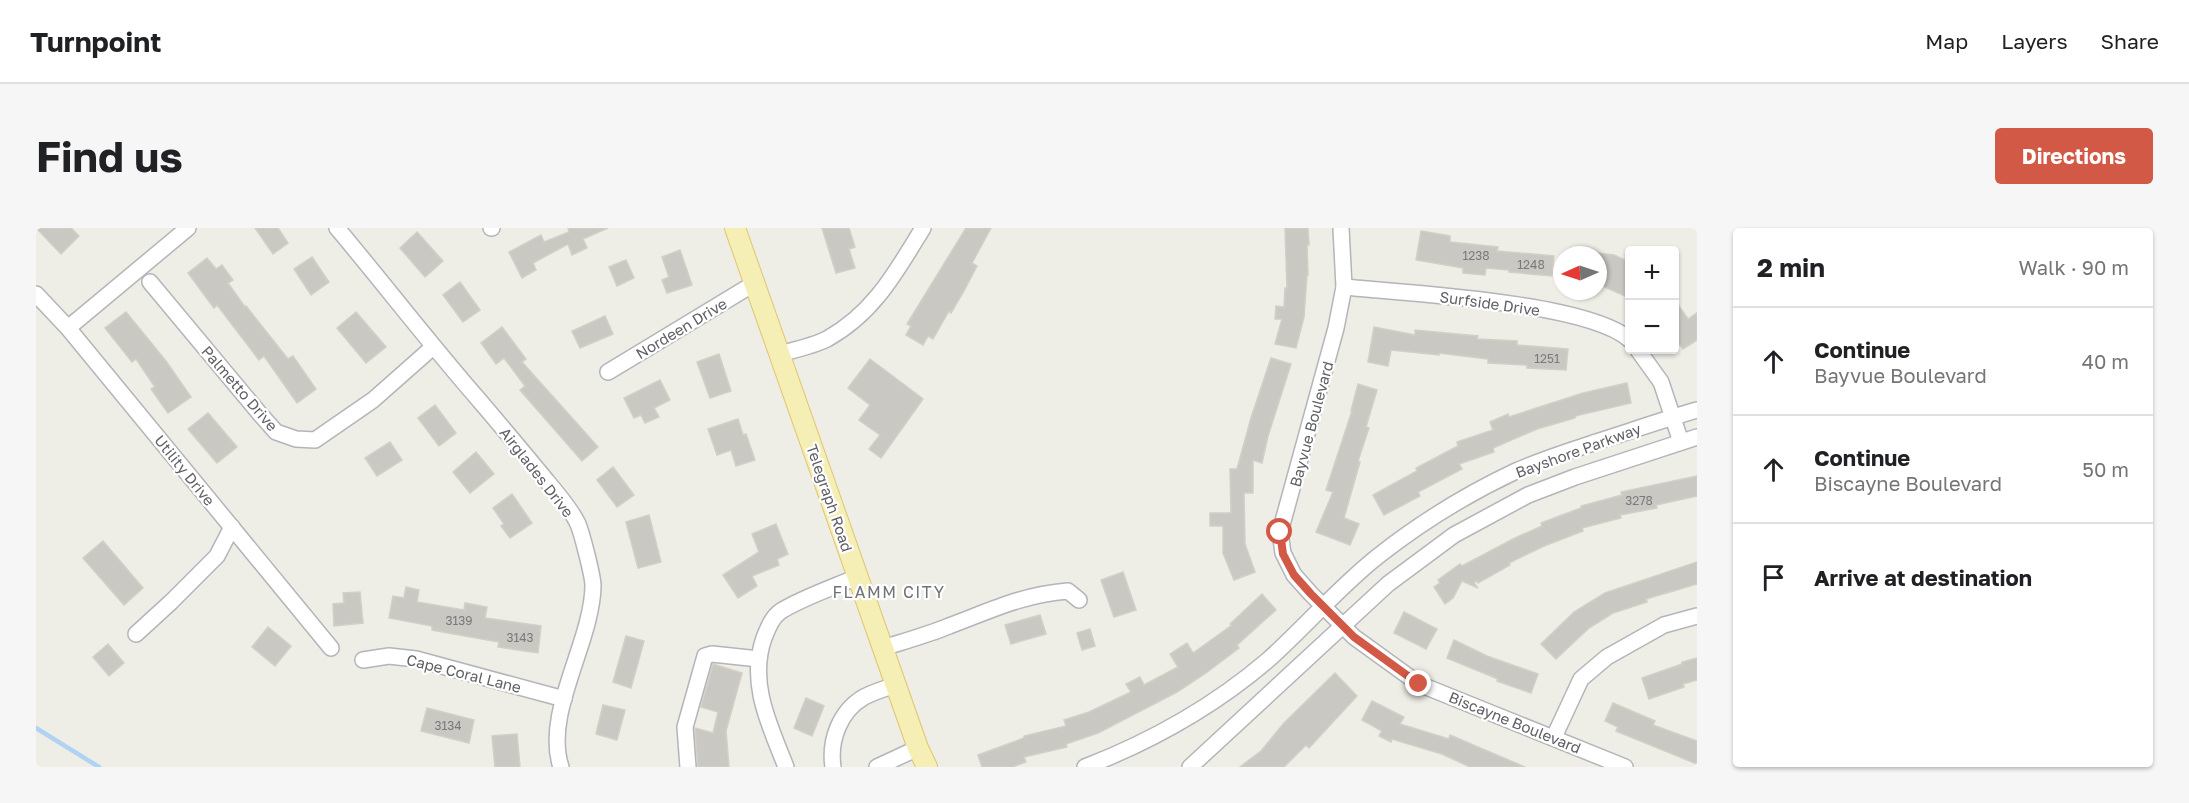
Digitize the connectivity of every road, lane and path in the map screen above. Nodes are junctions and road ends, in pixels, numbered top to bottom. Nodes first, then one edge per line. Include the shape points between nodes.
1 (189, 228) edge
2 (337, 228) edge
3 (735, 228) edge
4 (923, 228) edge
5 (1341, 228) edge
6 (150, 282) dead end
7 (755, 283) junction
8 (1344, 287) junction
9 (36, 294) edge
10 (68, 328) junction
11 (1625, 338) edge
12 (434, 347) junction
13 (779, 354) junction
14 (1641, 354) edge
15 (608, 372) dead end
16 (1697, 410) edge
17 (1673, 417) junction
18 (1697, 438) edge
19 (1681, 442) junction
20 (232, 527) junction
21 (858, 577) junction
22 (1079, 600) dead end
23 (1323, 606) junction
24 (1697, 616) edge
25 (1342, 625) junction
26 (136, 634) dead end
27 (331, 648) dead end
28 (883, 648) junction
29 (759, 659) junction
30 (363, 660) dead end
31 (896, 685) junction
32 (564, 699) junction
33 (1554, 737) junction
34 (918, 748) junction
35 (561, 767) edge
36 (688, 767) edge
37 (786, 767) edge
38 (833, 767) edge
39 (877, 767) edge
40 (927, 767) edge
41 (1084, 767) edge
42 (1190, 767) edge
43 (1625, 767) edge

1 - 10 street
2 - 12 street, Airglades Drive
3 - 7 main road, Telegraph Road
4 - 13 street via 865,313 826,339
5 - 8 street, Bayvue Boulevard
6 - 12 street, Palmetto Drive via 276,432 296,440 315,440 335,428
7 - 13 main road, Telegraph Road
7 - 15 street, Nordeen Drive
8 - 11 street, Surfside Drive via 1561,313 1596,323
8 - 23 street, Bayvue Boulevard via 1321,389 1280,532 1283,554 1294,575
9 - 10 street, Utility Drive
10 - 20 street, Utility Drive
12 - 32 street, Airglades Drive via 578,524 593,585 584,633
13 - 21 main road, Telegraph Road
14 - 17 street via 1661,382
16 - 17 street, Bayshore Parkway
17 - 19 street
17 - 23 street, Bayshore Parkway via 1542,460 1469,496 1384,552
18 - 19 street, Bayshore Parkway
19 - 25 street, Bayshore Parkway via 1575,477 1492,514 1420,559
20 - 26 street via 217,556
20 - 27 street, Utility Drive
21 - 28 main road, Telegraph Road
21 - 29 street via 780,612 769,625
22 - 28 street via 1068,591 1040,594
23 - 25 street, Biscayne Boulevard
23 - 41 street, Bayshore Parkway via 1232,690 1201,711 1160,735
24 - 33 street via 1664,626 1607,657 1581,679
25 - 33 street, Biscayne Boulevard via 1419,684
25 - 42 street, Bayshore Parkway
28 - 31 main road, Telegraph Road
29 - 36 street via 705,656 685,727
29 - 37 street via 762,700
30 - 32 street, Cape Coral Lane via 389,656 416,659
31 - 34 main road, Telegraph Road
31 - 38 street via 866,696 849,708 836,731 831,752
32 - 35 street, Airglades Drive via 556,744
33 - 43 street, Biscayne Boulevard
34 - 39 street
34 - 40 main road, Telegraph Road

